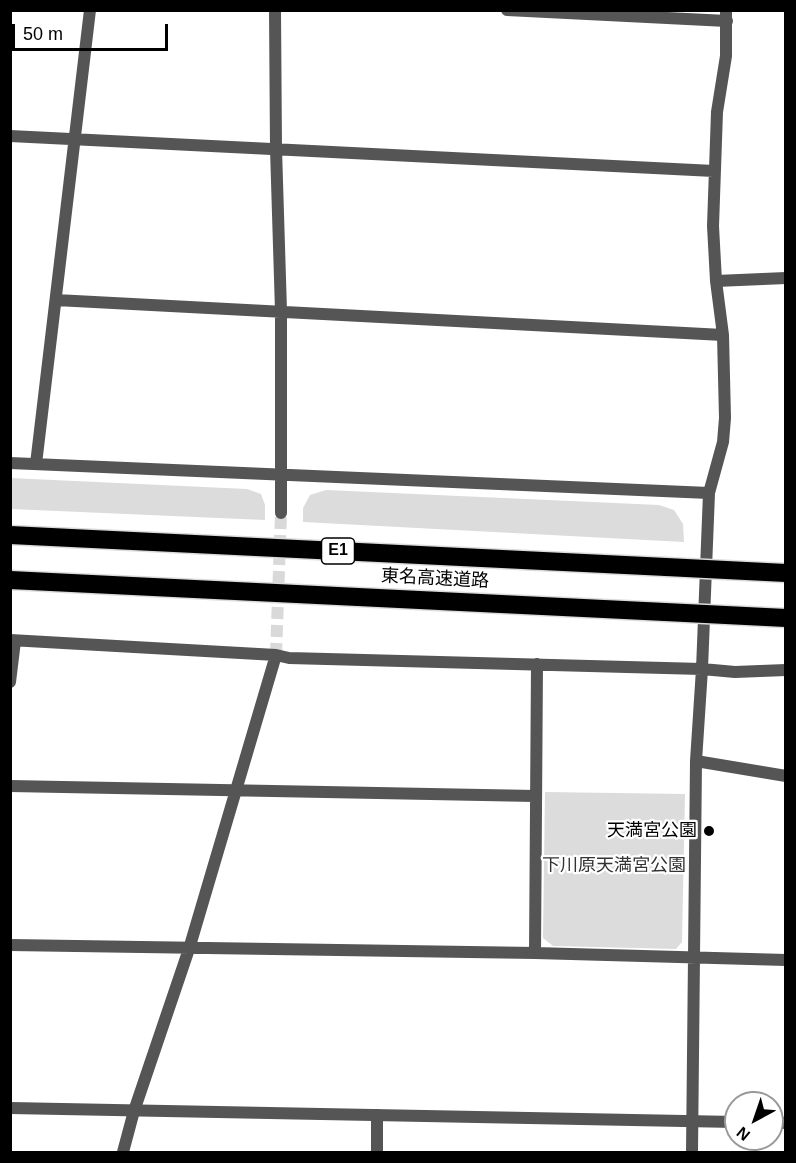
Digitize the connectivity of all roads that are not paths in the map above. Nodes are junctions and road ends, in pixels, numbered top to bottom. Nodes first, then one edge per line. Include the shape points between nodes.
1 (90, 10) edge
2 (275, 10) edge
3 (507, 10) edge
4 (727, 16) edge
5 (10, 136) edge
6 (75, 139) junction
7 (276, 149) junction
8 (714, 171) junction
9 (786, 278) edge
10 (716, 281) junction
11 (56, 300) junction
12 (281, 311) junction
13 (723, 334) junction
14 (10, 463) edge
15 (36, 464) junction
16 (281, 475) junction
17 (709, 493) junction
18 (281, 513) tunnel mouth
19 (10, 535) edge
20 (786, 573) edge
21 (10, 580) edge
22 (786, 618) edge
23 (13, 640) edge
24 (276, 655) junction
25 (537, 664) junction
26 (702, 669) junction
27 (786, 670) edge
28 (10, 682) edge
29 (696, 760) junction
30 (786, 776) edge
31 (10, 786) edge
32 (235, 789) junction
33 (535, 796) junction
34 (10, 945) edge
35 (189, 949) junction
36 (535, 953) junction
37 (694, 958) junction
38 (786, 960) edge
39 (10, 1108) edge
40 (134, 1111) junction
41 (377, 1115) junction
42 (693, 1121) junction
43 (724, 1122) edge
44 (123, 1152) edge
45 (377, 1152) edge
46 (692, 1152) edge

1 - 6 street
2 - 7 street
3 - 4 street
4 - 8 street
5 - 6 street
6 - 7 street
6 - 11 street
7 - 8 street
7 - 12 street
8 - 10 street
9 - 10 street
10 - 13 street
11 - 12 street
11 - 15 street
12 - 13 street
12 - 16 street
13 - 17 street via 725,418
14 - 15 street
15 - 16 street
16 - 17 street
16 - 18 street
17 - 26 street
19 - 20 highway, 東名高速道路 / E1, bridge
21 - 22 highway, 東名高速道路, bridge
23 - 24 street
23 - 28 street
24 - 25 street
24 - 32 street
25 - 26 street
25 - 33 street
26 - 27 street
26 - 29 street
29 - 30 street
29 - 37 street
31 - 32 street
32 - 33 street
32 - 35 street
33 - 36 street
34 - 35 street
35 - 36 street
35 - 40 street
36 - 37 street
37 - 38 street
37 - 42 street
39 - 40 street
40 - 41 street
40 - 44 street
41 - 42 street
41 - 45 street
42 - 43 street
42 - 46 street

